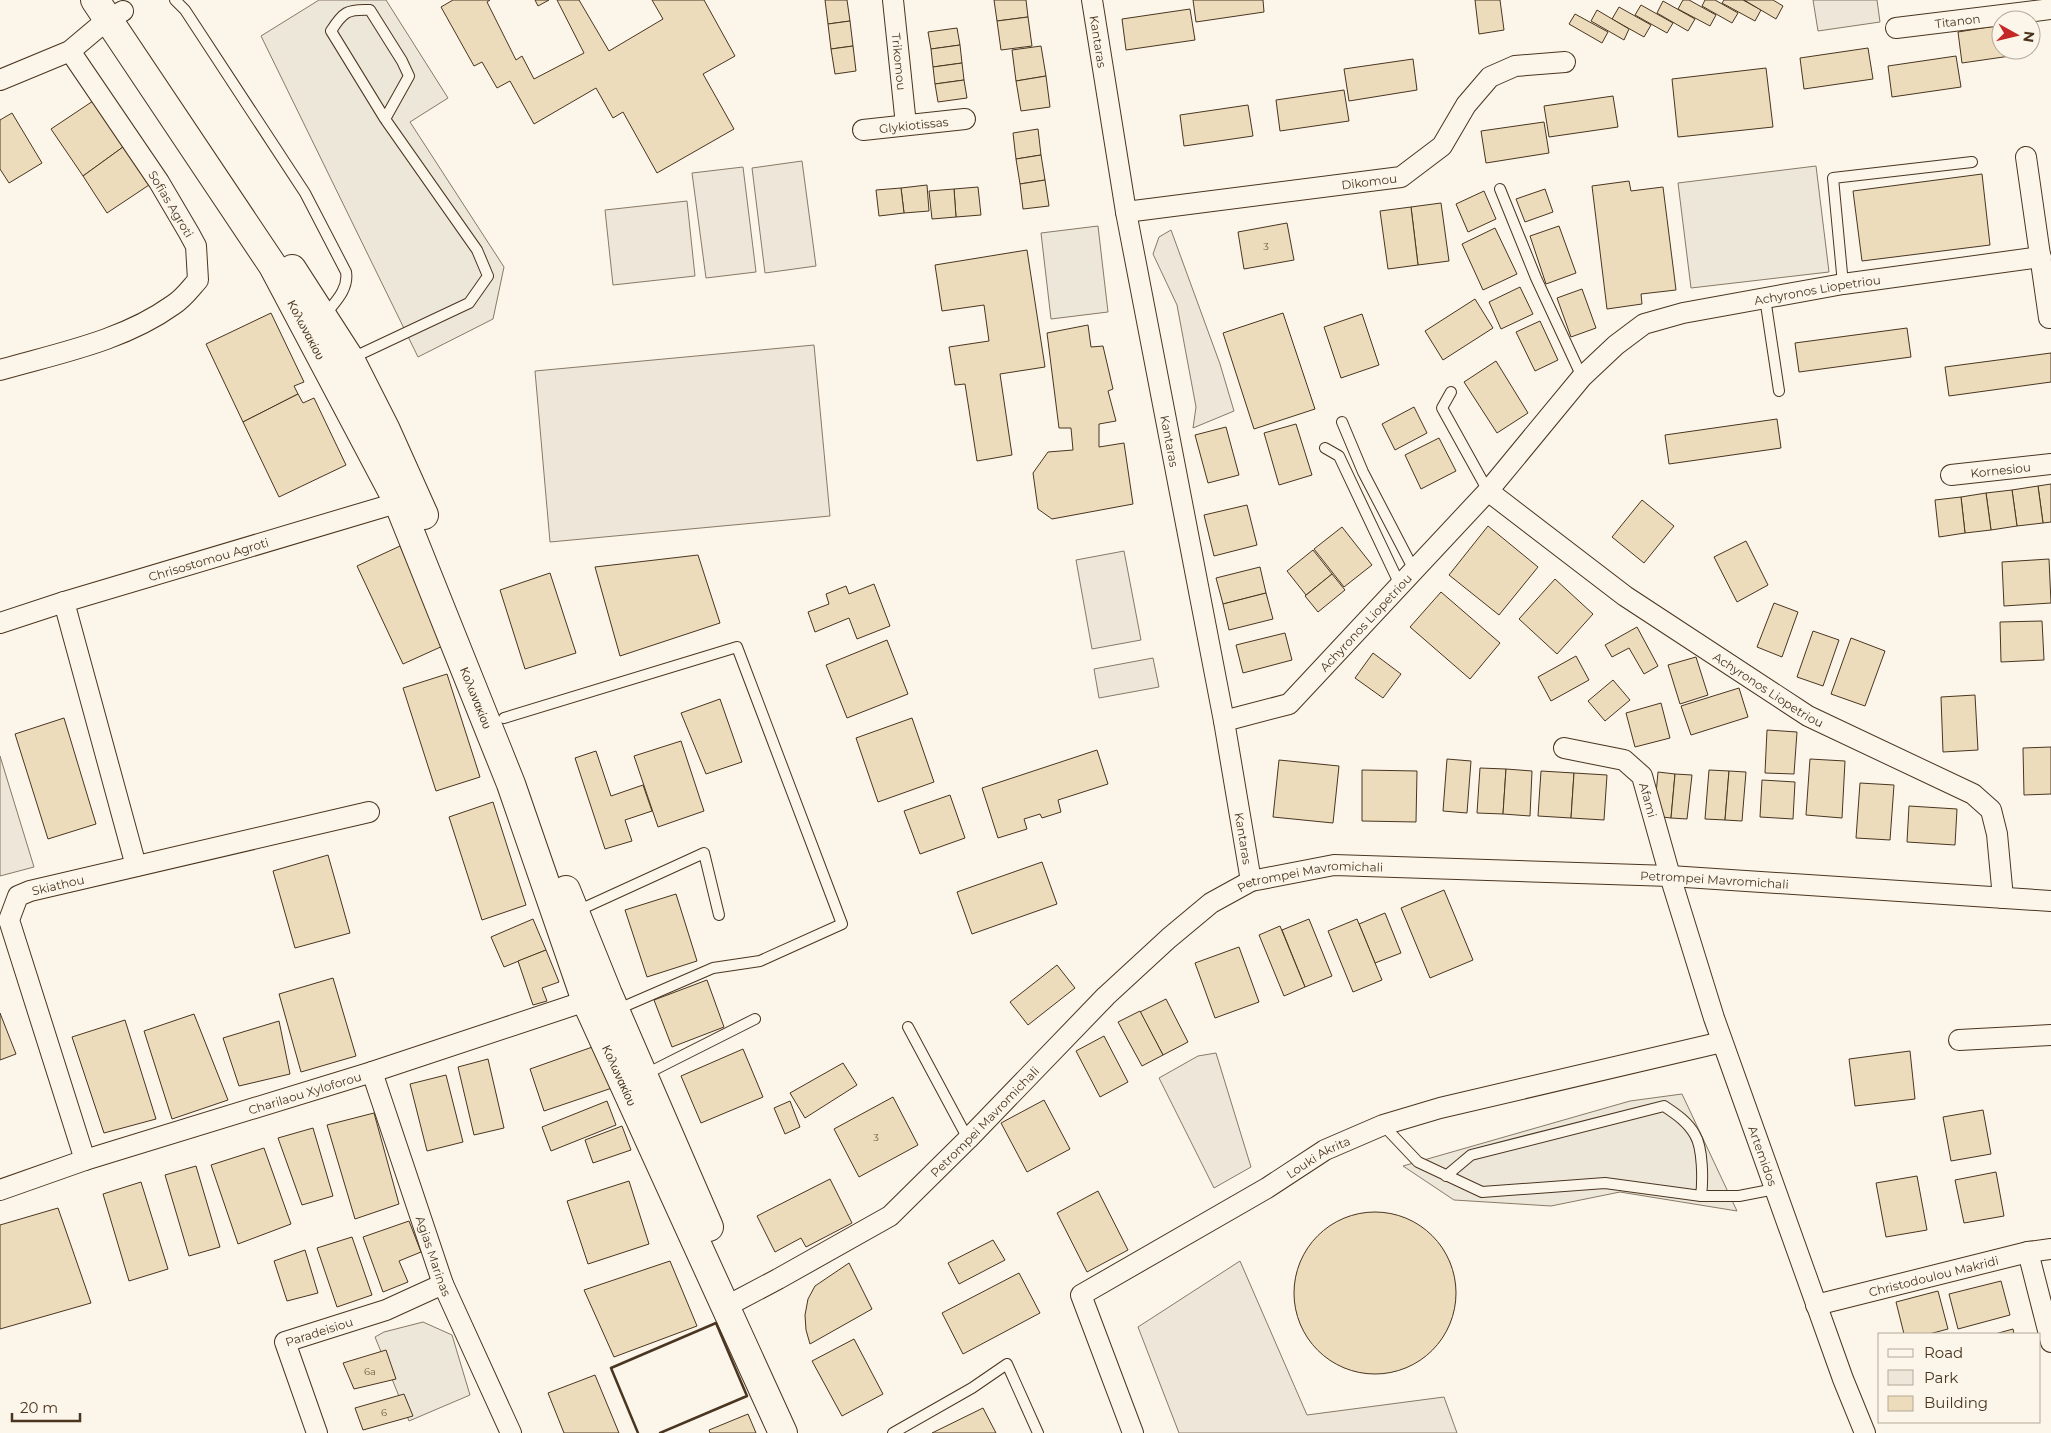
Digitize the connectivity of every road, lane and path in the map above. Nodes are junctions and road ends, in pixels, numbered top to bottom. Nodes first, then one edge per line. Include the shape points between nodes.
1 (175, 0) edge
2 (893, 0) edge
3 (1092, 0) edge
4 (111, 7) edge
5 (2051, 9) edge
6 (1896, 28) dead end
7 (70, 51) junction
8 (1565, 62) dead end
9 (0, 80) edge
10 (385, 119) junction
11 (965, 120) dead end
12 (906, 125) junction
13 (863, 130) dead end
14 (2026, 157) dead end
15 (1972, 162) dead end
16 (1500, 189) dead end
17 (1126, 212) junction
18 (2041, 257) junction
19 (1843, 284) junction
20 (1765, 298) junction
21 (323, 317) junction
22 (2049, 318) dead end
23 (350, 359) junction
24 (0, 370) edge
25 (1582, 377) junction
26 (1779, 391) dead end
27 (1451, 392) dead end
28 (1342, 422) dead end
29 (1325, 448) dead end
30 (2051, 464) edge
31 (1951, 475) dead end
32 (1488, 491) junction
33 (407, 499) junction
34 (1414, 570) junction
35 (1400, 585) junction
36 (64, 602) junction
37 (0, 623) edge
38 (504, 718) junction
39 (1224, 721) junction
40 (1564, 748) dead end
41 (369, 812) dead end
42 (136, 866) junction
43 (1670, 876) junction
44 (1251, 881) junction
45 (2003, 898) junction
46 (2051, 901) edge
47 (575, 912) junction
48 (718, 915) dead end
49 (603, 1002) junction
50 (755, 1019) dead end
51 (908, 1028) dead end
52 (2051, 1035) edge
53 (1959, 1040) dead end
54 (1722, 1042) junction
55 (372, 1072) junction
56 (643, 1076) junction
57 (1384, 1125) junction
58 (968, 1139) junction
59 (85, 1160) junction
60 (1446, 1176) junction
61 (1775, 1189) junction
62 (0, 1190) edge
63 (1701, 1196) junction
64 (2051, 1248) edge
65 (2028, 1252) junction
66 (444, 1284) junction
67 (733, 1303) junction
68 (1816, 1305) junction
69 (2051, 1342) edge
70 (317, 1433) edge
71 (511, 1433) edge
72 (784, 1433) edge
73 (800, 1433) edge
74 (893, 1433) edge
75 (1038, 1433) edge
76 (1133, 1433) edge
77 (1865, 1433) edge

1 - 21 lane via 185,10 306,193 346,272 348,282 344,290
2 - 12 street, Trikomou
3 - 17 street, Kantaras
4 - 7 street
4 - 21 main road, Κολωνακίου
4 - 33 main road, Κολωνακίου via 273,266 364,440
5 - 6 street, Titanon
7 - 9 street
7 - 24 street, Sofias Agroti via 159,182 189,233 196,246 198,280 176,304 139,327
8 - 17 street, Dikomou via 1515,66 1490,78 1466,106 1442,146 1401,177
10 - 10 lane via 331,31 341,16 352,9 370,10 409,76
10 - 23 lane via 477,250 488,276 469,303
11 - 12 street, Glykiotissas
12 - 13 street, Glykiotissas
14 - 18 street
15 - 19 lane via 1832,178
16 - 25 lane via 1536,278
17 - 39 street, Kantaras
18 - 19 street, Achyronos Liopetriou
18 - 22 street
19 - 20 street, Achyronos Liopetriou
20 - 25 street, Achyronos Liopetriou via 1683,313 1644,324
20 - 26 lane
21 - 23 main road, Κολωνακίου
23 - 33 main road, Κολωνακίου via 385,428
25 - 32 street, Achyronos Liopetriou
27 - 32 lane via 1442,408
28 - 34 lane via 1363,472
29 - 35 lane via 1339,456
30 - 31 street, Kornesiou
32 - 34 street, Achyronos Liopetriou
32 - 45 street, Achyronos Liopetriou via 1625,596 1808,716 1973,794 1992,810
33 - 36 street, Chrisostomou Agroti
33 - 38 main road, Κολωνακίου
33 - 49 main road, Κολωνακίου via 511,784
34 - 35 street, Achyronos Liopetriou
35 - 39 street, Achyronos Liopetriou via 1289,704
36 - 37 street, Chrisostomou Agroti
36 - 42 street
38 - 47 main road, Κολωνακίου
38 - 49 lane via 737,647 842,924 760,961 712,968
39 - 44 street, Kantaras
40 - 43 street, Afami via 1624,760 1642,776
41 - 42 street, Skiathou
42 - 59 street, Skiathou via 18,896 8,920
43 - 44 street, Petrompei Mavromichali via 1334,865
43 - 45 street, Petrompei Mavromichali
43 - 54 street, Artemidos
44 - 58 street, Petrompei Mavromichali via 1211,904 1175,932 1106,996
45 - 46 street, Petrompei Mavromichali
47 - 48 lane via 704,853
47 - 49 main road, Κολωνακίου
49 - 55 street, Charilaou Xyloforou
49 - 56 main road, Κολωνακίου
49 - 67 main road, Κολωνακίου
50 - 56 lane
51 - 58 lane
52 - 53 street
54 - 57 street, Louki Akrita via 1440,1108
54 - 61 street, Artemidos
55 - 59 street, Charilaou Xyloforou
55 - 66 street, Agias Marinas
56 - 67 main road, Κολωνακίου
57 - 60 lane via 1418,1162
57 - 76 street, Louki Akrita via 1325,1150 1267,1188 1081,1295
58 - 67 street, Petrompei Mavromichali via 890,1216
59 - 62 street, Charilaou Xyloforou
60 - 63 lane via 1482,1192 1605,1183
60 - 63 lane via 1471,1155 1664,1106 1681,1117 1696,1136 1703,1174
61 - 63 lane via 1739,1196
61 - 68 street, Artemidos
64 - 65 street, Christodoulou Makridi
65 - 68 street, Christodoulou Makridi
65 - 69 street
66 - 70 street, Paradeisiou via 386,1310 285,1342
66 - 71 street, Agias Marinas
67 - 72 main road, Κολωνακίου
67 - 73 main road, Κολωνακίου
68 - 77 street, Artemidos
74 - 75 lane via 1007,1364

